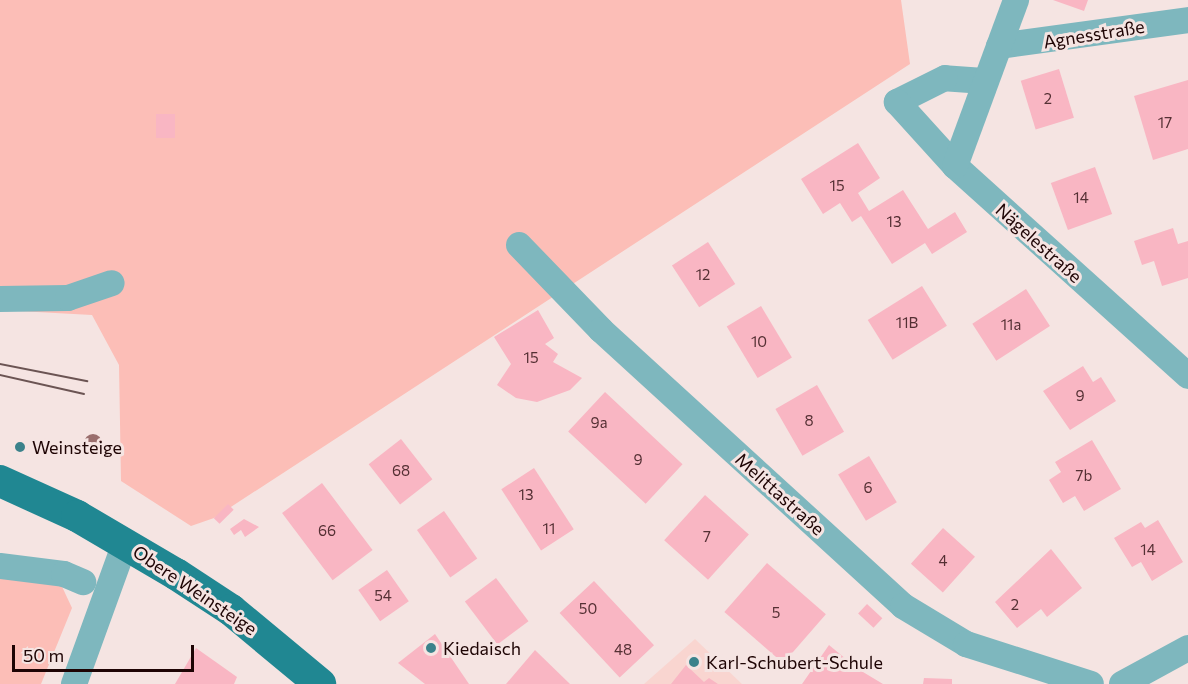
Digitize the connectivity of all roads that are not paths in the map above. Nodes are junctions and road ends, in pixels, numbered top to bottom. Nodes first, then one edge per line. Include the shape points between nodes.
1 (1016, 0) edge
2 (1188, 20) edge
3 (999, 46) junction
4 (984, 81) junction
5 (955, 166) junction
6 (519, 245) dead end
7 (112, 283) dead end
8 (0, 299) edge
9 (1188, 376) edge
10 (0, 481) edge
11 (125, 543) junction
12 (0, 566) edge
13 (83, 582) dead end
14 (1188, 648) edge
15 (1086, 683) edge
16 (74, 684) edge
17 (320, 684) edge
18 (1122, 684) edge

1 - 3 street
2 - 3 street, Agnesstraße
3 - 4 street
4 - 5 street
4 - 5 street, Nägelestraße via 945,78 897,102
5 - 9 street, Nägelestraße
6 - 15 street, Melittastraße via 602,330 903,606 966,644
7 - 8 street via 68,298
10 - 11 main road, Obere Weinsteige
11 - 16 street
11 - 17 main road, Obere Weinsteige via 231,610
12 - 13 street via 63,574
14 - 18 street

